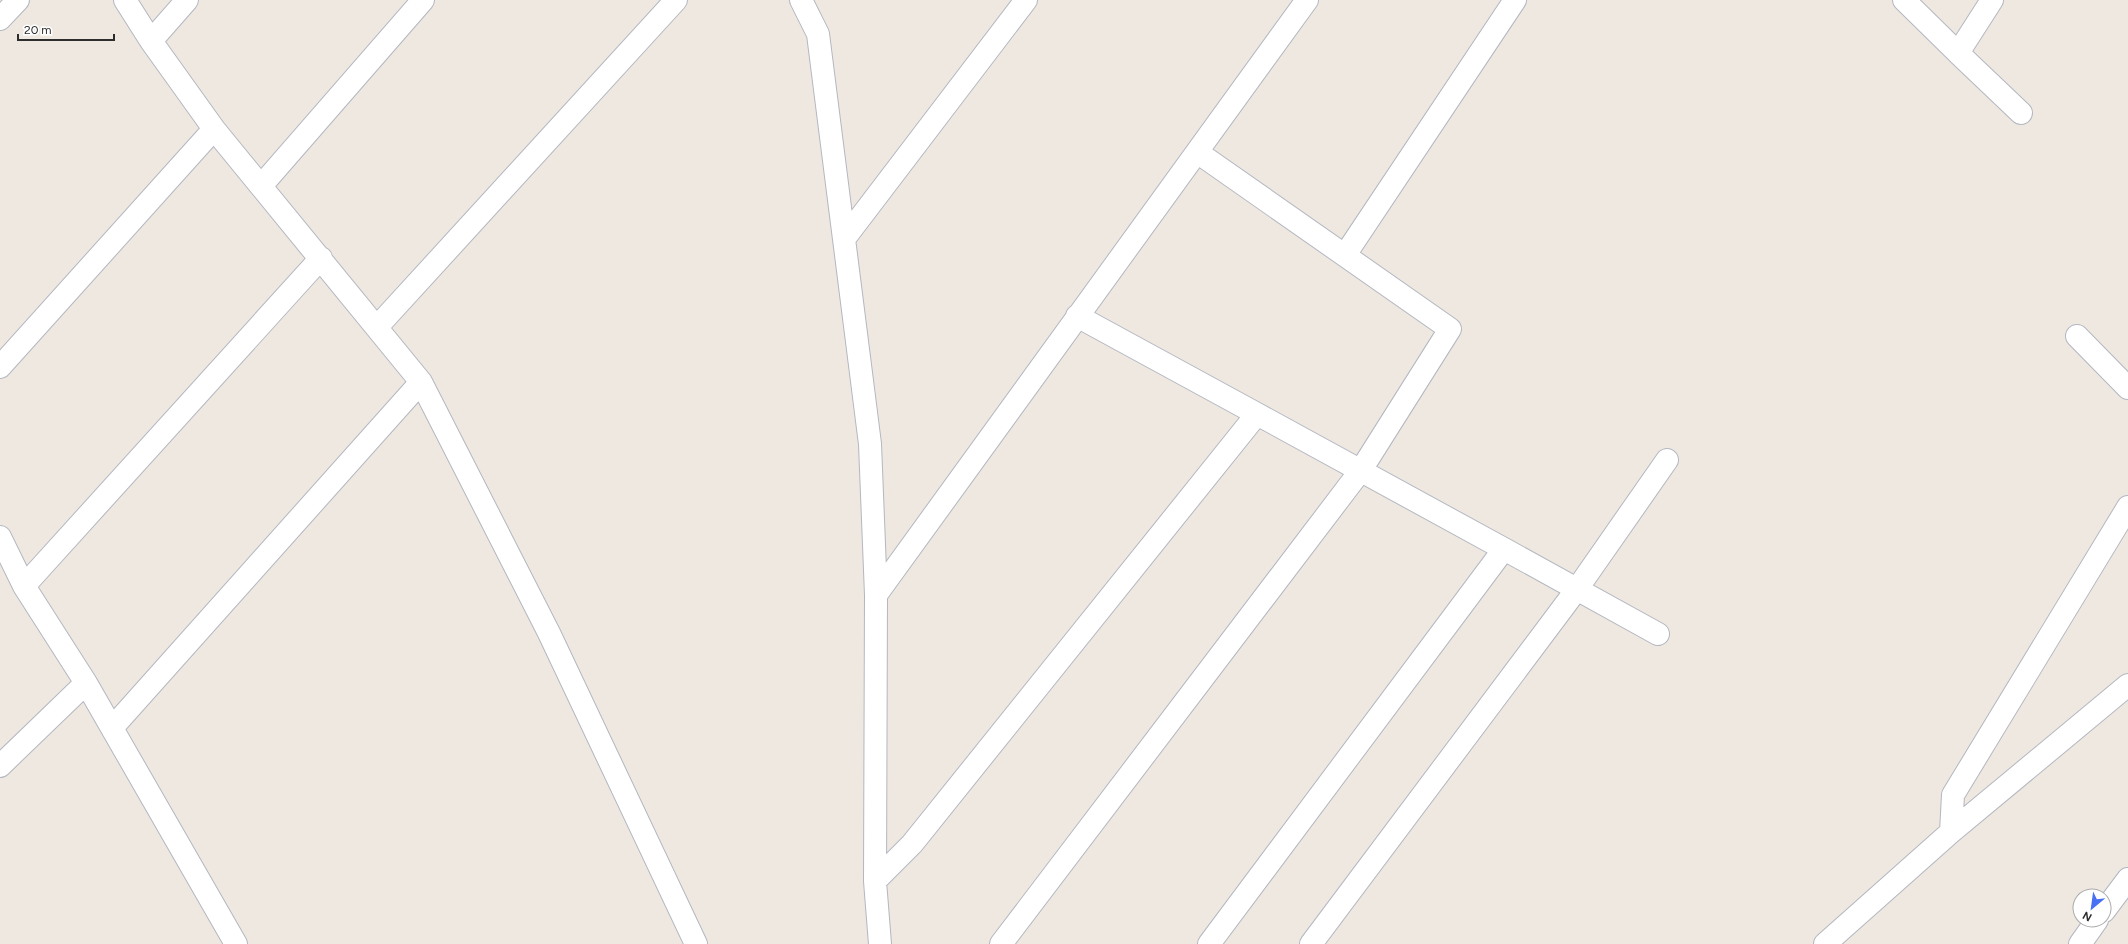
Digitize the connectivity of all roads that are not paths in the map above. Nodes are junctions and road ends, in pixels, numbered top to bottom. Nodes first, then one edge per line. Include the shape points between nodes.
1 (18, 0) edge
2 (125, 0) edge
3 (187, 0) edge
4 (423, 0) edge
5 (676, 0) edge
6 (801, 0) edge
7 (1026, 0) edge
8 (1307, 0) edge
9 (1515, 0) edge
10 (1904, 0) edge
11 (1992, 0) edge
12 (0, 19) edge
13 (151, 41) junction
14 (1958, 53) junction
15 (2021, 113) dead end
16 (214, 129) junction
17 (1197, 152) junction
18 (261, 186) junction
19 (844, 239) junction
20 (1345, 256) junction
21 (321, 258) junction
22 (1078, 316) junction
23 (377, 327) junction
24 (2077, 336) dead end
25 (0, 367) edge
26 (421, 382) junction
27 (2128, 388) edge
28 (1257, 414) junction
29 (1667, 460) dead end
30 (1361, 470) junction
31 (2128, 507) edge
32 (0, 537) edge
33 (1504, 549) junction
34 (24, 586) junction
35 (1577, 589) junction
36 (876, 596) junction
37 (1658, 634) dead end
38 (86, 682) junction
39 (2128, 685) edge
40 (112, 728) junction
41 (0, 766) edge
42 (1951, 832) junction
43 (2128, 879) edge
44 (875, 881) junction
45 (2112, 900) edge
46 (2091, 928) edge
47 (236, 944) edge
48 (696, 944) edge
49 (880, 944) edge
50 (1001, 944) edge
51 (1209, 944) edge
52 (1311, 944) edge
53 (1825, 944) edge
54 (2080, 944) edge

1 - 12 street
2 - 13 street
3 - 13 street
4 - 18 street
5 - 23 street
6 - 19 street via 818,34
7 - 19 street
8 - 17 street
9 - 20 street
10 - 14 street
11 - 14 street
13 - 16 street
14 - 15 street
16 - 18 street
16 - 25 street
17 - 20 street
17 - 22 street
18 - 21 street
19 - 36 street via 870,444
20 - 30 street via 1450,328
21 - 23 street
21 - 34 street
22 - 28 street
22 - 36 street
23 - 26 street
24 - 27 street
26 - 40 street
26 - 48 street via 549,633
28 - 30 street
28 - 44 street via 912,844
29 - 35 street
30 - 33 street
30 - 50 street
31 - 42 street via 1953,795
32 - 34 street
33 - 35 street
33 - 51 street
34 - 38 street
35 - 37 street
35 - 52 street
36 - 44 street
38 - 40 street
38 - 41 street
39 - 42 street
40 - 47 street
42 - 53 street
43 - 45 street
44 - 49 street
46 - 54 street

